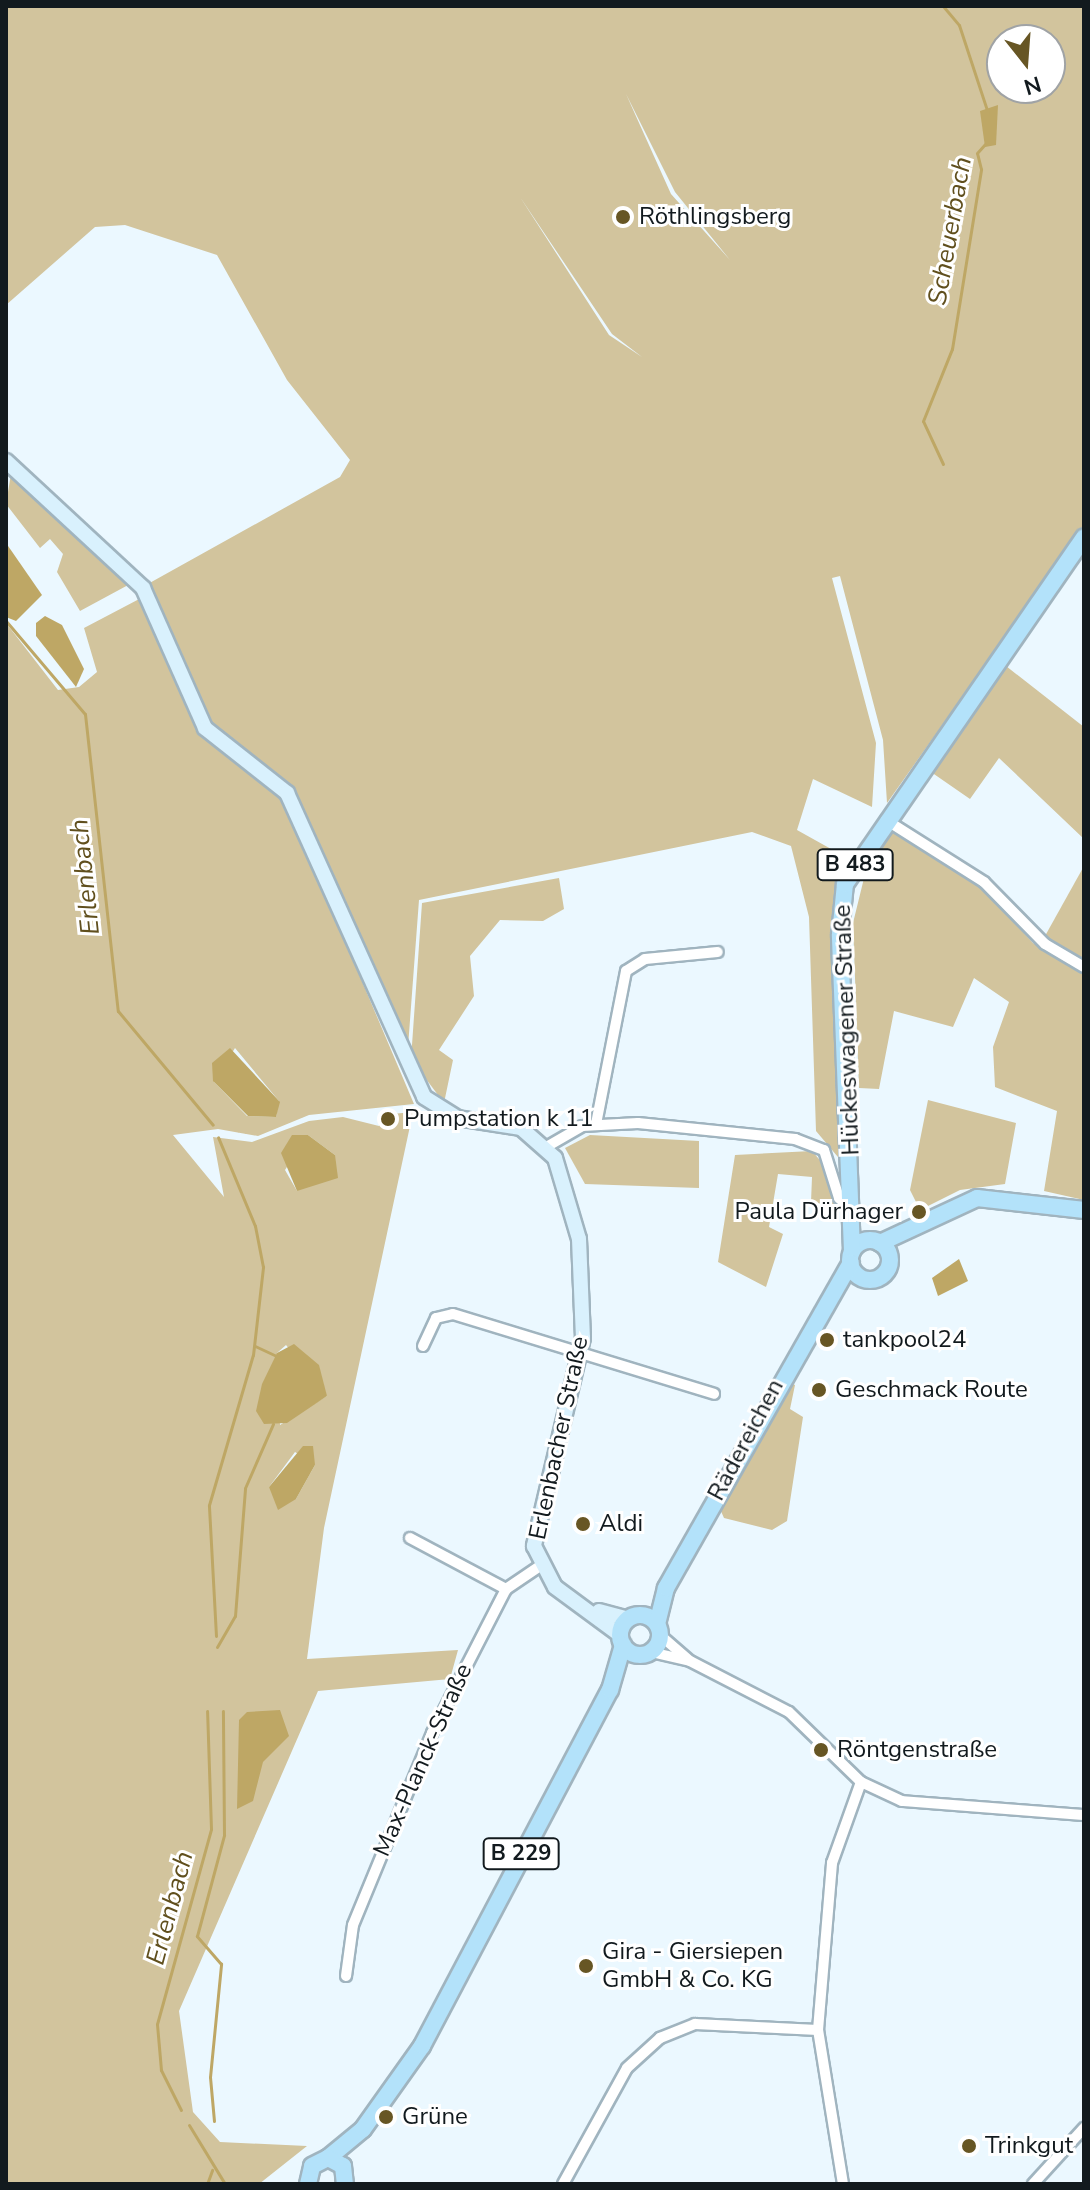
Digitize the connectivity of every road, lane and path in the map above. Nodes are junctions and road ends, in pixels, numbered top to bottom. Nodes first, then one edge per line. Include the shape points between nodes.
1 (6, 461) edge
2 (1084, 537) edge
3 (886, 820) junction
4 (718, 952) dead end
5 (1084, 967) edge
6 (596, 1124) junction
7 (548, 1146) junction
8 (1084, 1210) edge
9 (853, 1213) junction
10 (912, 1230) junction
11 (874, 1242) junction
12 (852, 1257) junction
13 (890, 1258) junction
14 (862, 1278) junction
15 (831, 1296) junction
16 (423, 1346) dead end
17 (581, 1354) junction
18 (714, 1394) dead end
19 (410, 1538) dead end
20 (540, 1566) junction
21 (666, 1588) junction
22 (506, 1589) junction
23 (590, 1609) junction
24 (635, 1617) junction
25 (659, 1629) junction
26 (622, 1640) junction
27 (645, 1654) junction
28 (690, 1661) junction
29 (610, 1690) junction
30 (861, 1782) junction
31 (1084, 1815) edge
32 (346, 1976) dead end
33 (818, 2030) junction
34 (1084, 2128) edge
35 (363, 2129) junction
36 (328, 2158) junction
37 (345, 2181) edge
38 (306, 2182) edge
39 (563, 2184) edge
40 (843, 2184) edge
41 (1033, 2184) edge

1 - 7 street via 143,588 205,728 287,793 428,1101 457,1118 521,1128
2 - 3 main road, Hückeswagener Straße / B 483
3 - 5 street via 984,882 1045,944
3 - 9 main road, Hückeswagener Straße / B 483 via 851,872 841,906
4 - 6 street via 645,959 626,971
6 - 7 street
6 - 9 street via 676,1124 813,1143 830,1160 841,1203
7 - 17 street, Erlenbacher Straße via 579,1239
8 - 10 main road via 977,1198
9 - 11 main road, Hückeswagener Straße / B 483
9 - 12 main road, Hückeswagener Straße / B 483
10 - 11 main road
10 - 13 main road
11 - 12 main road
11 - 13 main road, Hückeswagener Straße
12 - 14 main road
12 - 15 main road, Rädereichen
13 - 14 main road via 880,1277
14 - 15 main road
15 - 21 main road, Rädereichen
16 - 17 street via 432,1322 447,1313
17 - 18 street
17 - 20 street, Erlenbacher Straße via 536,1521
19 - 22 street
20 - 22 street, Max-Planck-Straße
20 - 23 street, Erlenbacher Straße via 559,1591
21 - 24 main road, Rädereichen
21 - 25 main road, Rädereichen
22 - 32 street, Max-Planck-Straße via 401,1802 353,1925
23 - 24 street, Erlenbacher Straße
23 - 26 street, Erlenbacher Straße
24 - 25 main road
24 - 26 main road, Rädereichen
25 - 27 main road, Rädereichen
25 - 28 street
26 - 27 main road
26 - 29 main road, B 229
27 - 28 street
27 - 29 main road, B 229
28 - 30 street via 789,1712
29 - 35 main road, B 229 via 422,2046
30 - 31 street via 932,1807
30 - 33 street via 832,1863
33 - 39 street via 695,2024 660,2038 627,2068
33 - 40 street
34 - 41 street
35 - 36 main road, B 229
35 - 37 main road, B 229
36 - 37 main road
36 - 38 main road via 315,2162

